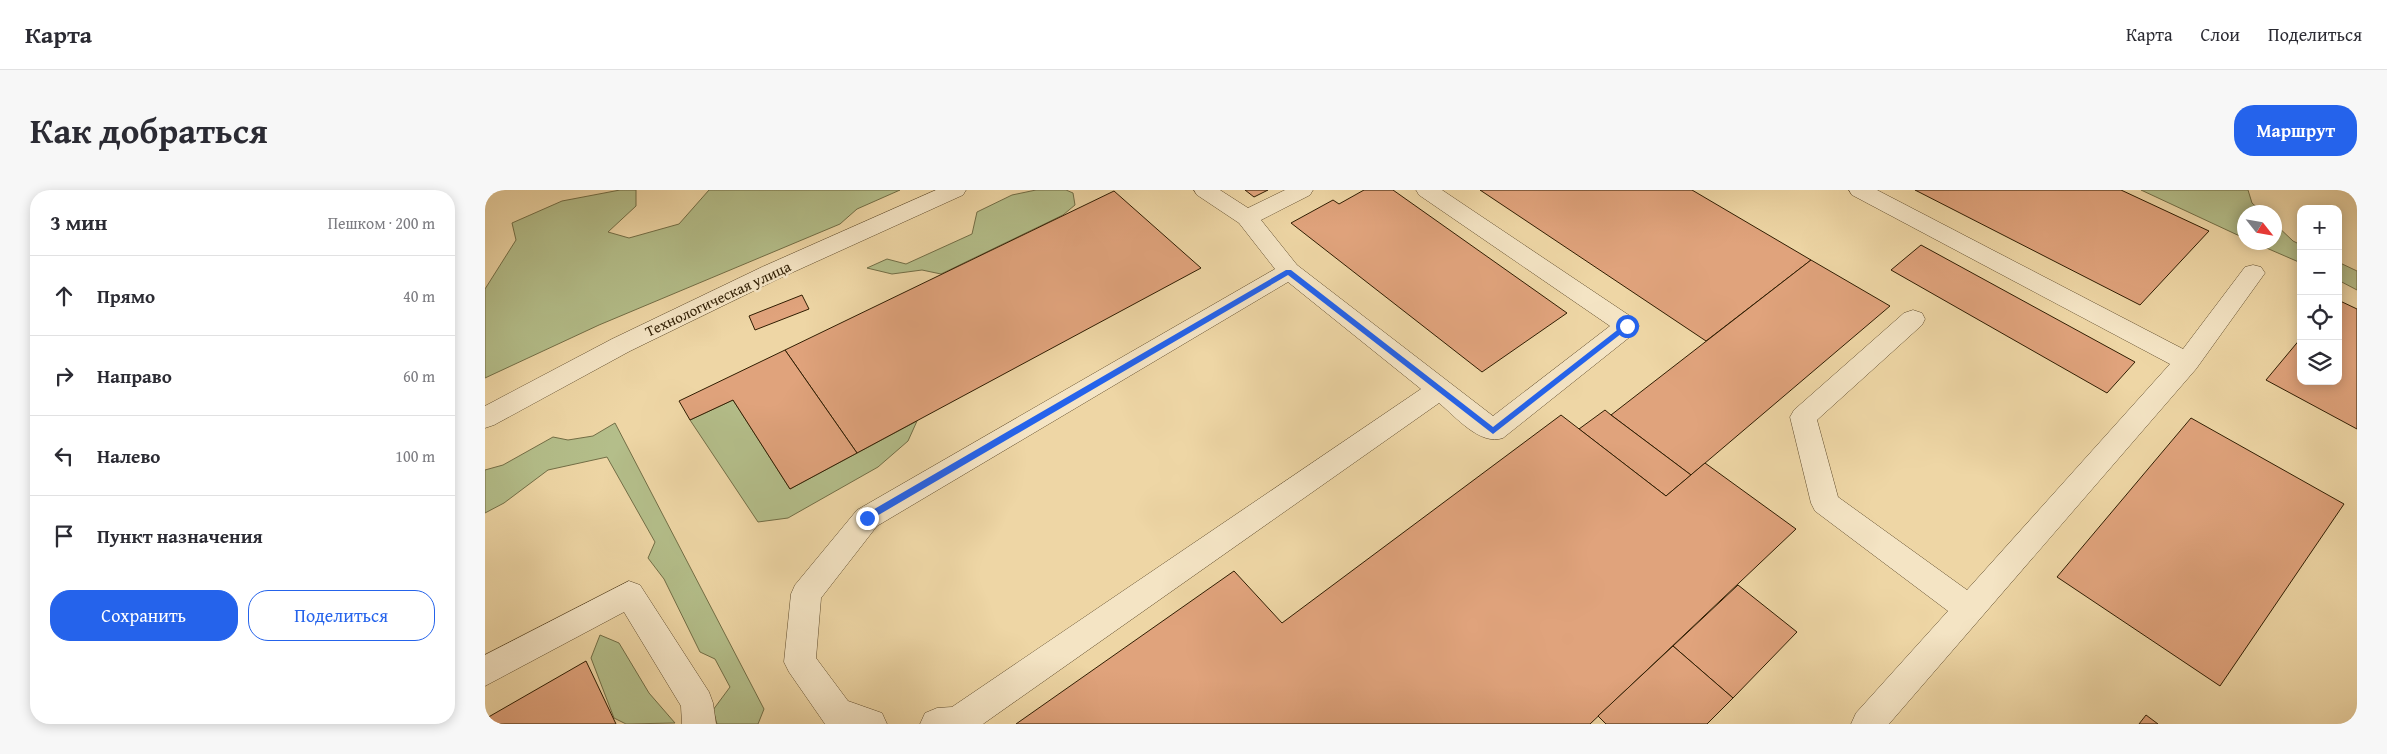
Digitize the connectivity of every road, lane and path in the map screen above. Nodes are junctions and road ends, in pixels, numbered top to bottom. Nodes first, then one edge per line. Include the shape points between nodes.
1 (955, 190) edge
2 (1205, 190) edge
3 (1302, 190) edge
4 (1427, 190) edge
5 (1860, 190) edge
6 (1247, 218) junction
7 (1289, 271) junction
8 (2253, 273) dead end
9 (1913, 320) dead end
10 (2187, 362) junction
11 (1440, 389) junction
12 (485, 418) edge
13 (1969, 609) junction
14 (485, 671) edge
15 (699, 724) edge
16 (870, 724) edge
17 (937, 724) edge
18 (1868, 724) edge

1 - 12 street, Технологическая улица via 629,341
2 - 6 street
3 - 6 street
4 - 11 street via 1627,326 1493,431
5 - 10 street
6 - 7 street
7 - 11 street
7 - 16 street via 867,518 806,594 800,662 837,713
8 - 10 street
9 - 13 street via 1803,417 1825,502
10 - 13 street
11 - 17 street via 958,722
13 - 18 street
14 - 15 street via 629,594 697,703

